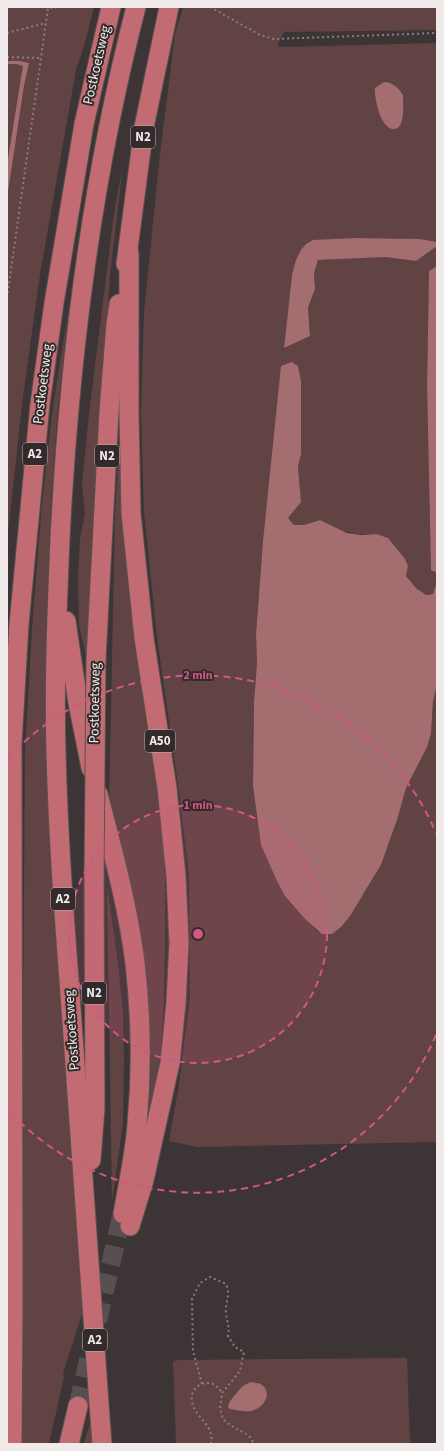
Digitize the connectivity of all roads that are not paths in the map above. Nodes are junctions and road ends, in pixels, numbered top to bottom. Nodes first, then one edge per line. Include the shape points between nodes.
1 (111, 7) edge
2 (136, 7) edge
3 (167, 15) edge
4 (128, 253) junction
5 (58, 575) junction
6 (12, 886) junction
7 (7, 922) edge
8 (87, 1222) junction
9 (78, 1406) tunnel mouth
10 (12, 1444) edge
11 (69, 1444) edge
12 (102, 1444) edge

1 - 6 highway, Postkoetsweg / A2 via 84,124 40,404 19,624 12,744
2 - 5 highway, Postkoetsweg / A2 via 110,123 80,306 68,420
3 - 4 highway, Postkoetsweg / N2 via 144,127
4 - 5 highway, Postkoetsweg / A50 via 131,513 144,638 167,788 176,876 179,943 170,1063 144,1180 126,1220 137,1124 140,1059 135,962 112,848 87,752
4 - 8 highway, Postkoetsweg / N2, bridge via 116,324 96,660 95,1108
5 - 8 highway, Postkoetsweg / A2 via 56,738 61,878
6 - 7 highway, Postkoetsweg / A2
6 - 10 highway, Postkoetsweg
8 - 12 highway, Postkoetsweg / A2, bridge
9 - 11 highway

